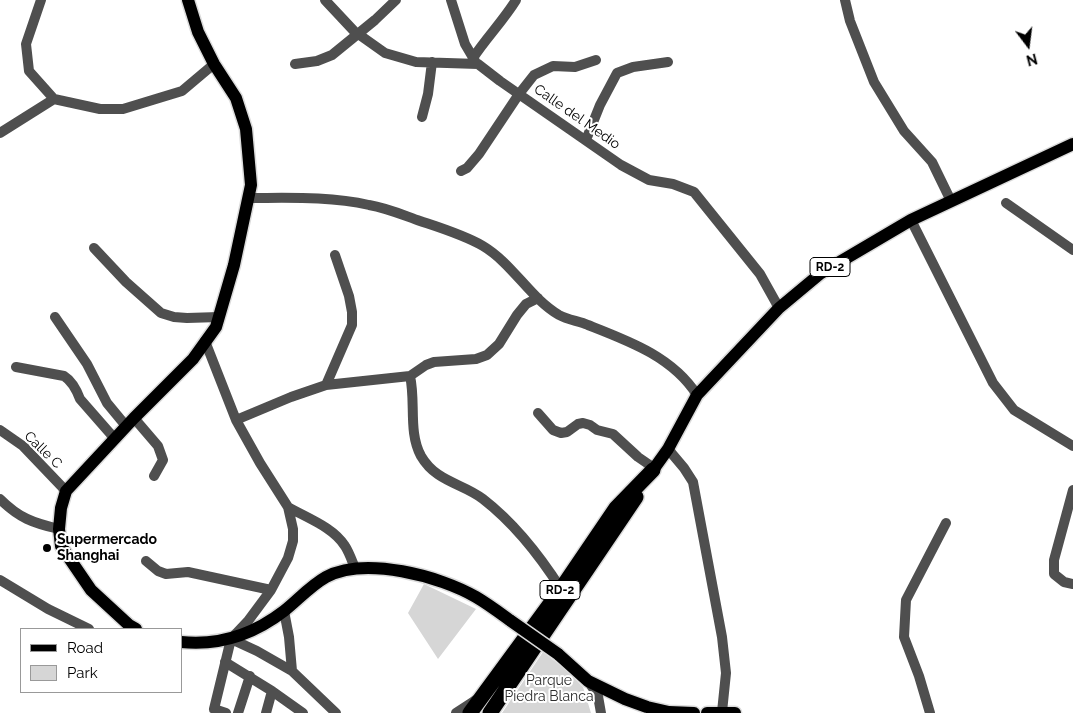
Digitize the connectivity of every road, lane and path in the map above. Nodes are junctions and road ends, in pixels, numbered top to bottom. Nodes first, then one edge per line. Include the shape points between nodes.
1 (41, 0) edge
2 (188, 0) edge
3 (325, 0) edge
4 (396, 0) edge
5 (451, 0) edge
6 (516, 0) edge
7 (845, 0) edge
8 (358, 34) junction
9 (596, 60) dead end
10 (475, 61) junction
11 (432, 62) junction
12 (668, 62) dead end
13 (214, 64) junction
14 (295, 64) dead end
15 (519, 94) junction
16 (54, 99) junction
17 (422, 117) dead end
18 (0, 133) edge
19 (586, 140) junction
20 (1073, 144) edge
21 (461, 171) dead end
22 (248, 198) junction
23 (951, 201) junction
24 (1006, 204) dead end
25 (911, 220) junction
26 (94, 248) dead end
27 (1073, 250) edge
28 (336, 254) dead end
29 (538, 298) junction
30 (779, 308) junction
31 (55, 317) dead end
32 (219, 317) junction
33 (205, 341) junction
34 (16, 367) dead end
35 (410, 376) junction
36 (326, 385) junction
37 (698, 395) junction
38 (538, 413) dead end
39 (236, 420) junction
40 (130, 422) junction
41 (0, 430) edge
42 (115, 439) junction
43 (1073, 446) edge
44 (668, 449) junction
45 (653, 469) junction
46 (154, 476) dead end
47 (1073, 490) edge
48 (66, 491) junction
49 (0, 499) edge
50 (288, 507) junction
51 (946, 522) dead end
52 (58, 530) junction
53 (146, 561) dead end
54 (355, 568) junction
55 (0, 580) edge
56 (1073, 584) edge
57 (561, 589) junction
58 (271, 590) junction
59 (284, 611) junction
60 (87, 628) edge
61 (134, 628) edge
62 (231, 639) junction
63 (182, 642) edge
64 (225, 662) junction
65 (292, 671) junction
66 (250, 676) junction
67 (588, 681) junction
68 (272, 691) junction
69 (482, 695) junction
70 (299, 712) edge
71 (722, 712) junction
72 (226, 713) edge
73 (238, 713) edge
74 (266, 713) edge
75 (336, 713) edge
76 (456, 713) edge
77 (470, 713) edge
78 (491, 713) edge
79 (602, 713) edge
80 (694, 713) edge
81 (707, 713) edge
82 (735, 713) edge
83 (930, 713) edge

1 - 16 street via 26,44 29,71
2 - 13 main road via 198,32
3 - 8 street
4 - 8 street
5 - 10 street via 465,44
6 - 10 street via 481,45
7 - 23 street via 874,82 904,131 932,162
8 - 11 street via 386,53 416,62
8 - 14 street via 332,55
9 - 15 street via 575,66 553,66 534,75
10 - 11 street
10 - 15 street, Calle del Medio
11 - 17 street
12 - 19 street via 633,67 618,73
13 - 16 street via 182,91 123,109 100,109
13 - 22 main road via 236,98 246,129 251,185
15 - 19 street, Calle del Medio
15 - 21 street via 479,154
16 - 18 street
19 - 30 street, Calle del Medio via 649,180 694,192 760,274
20 - 23 main road, RD-2
22 - 29 street via 336,200 392,210 483,246 514,271
22 - 32 main road
23 - 25 main road, RD-2
24 - 27 street
25 - 30 main road, RD-2 via 821,273
25 - 43 street via 993,383 1014,410
26 - 32 street via 161,313 187,318
28 - 36 street via 349,296 352,325
29 - 35 street via 526,304 499,344 487,355 476,359 434,362
29 - 37 street via 559,315 648,350 680,373
30 - 37 main road, RD-2
31 - 40 street via 87,364 107,403
32 - 33 main road
33 - 39 street
33 - 40 main road via 192,359
34 - 42 street via 68,378 80,399
35 - 36 street
35 - 57 street via 414,434 422,456 440,477 480,497 495,509 540,557
36 - 39 street
37 - 44 main road, RD-2
38 - 45 street via 553,430 561,433 583,423 613,434
39 - 50 street
40 - 42 main road
40 - 46 street via 158,446 164,460
41 - 48 street, Calle C via 23,446
42 - 48 main road
44 - 45 main road, RD-2
44 - 71 street via 693,482 722,637 726,673
45 - 57 highway, RD-2 via 616,508
45 - 78 highway, RD-2
47 - 56 street via 1054,560 1054,574
48 - 52 main road
49 - 52 street via 12,511 34,524
50 - 54 street via 337,537
50 - 58 street via 293,528 292,541 288,558
51 - 83 street via 906,600 904,637
52 - 61 main road via 61,546 91,590
53 - 58 street via 166,574 188,572
54 - 59 main road via 327,577
54 - 67 main road, bridge via 386,568 434,579 475,596 558,654
55 - 60 street
57 - 69 highway, RD-2
58 - 62 street
59 - 62 main road
59 - 65 street
62 - 63 main road
62 - 64 street
62 - 65 street
64 - 66 street
64 - 72 street via 214,709
65 - 75 street
66 - 68 street
66 - 73 street
67 - 79 street via 598,696
67 - 80 main road via 647,708
68 - 70 street
68 - 74 street
69 - 76 street
69 - 77 highway, RD-2
71 - 81 main road
71 - 82 main road

